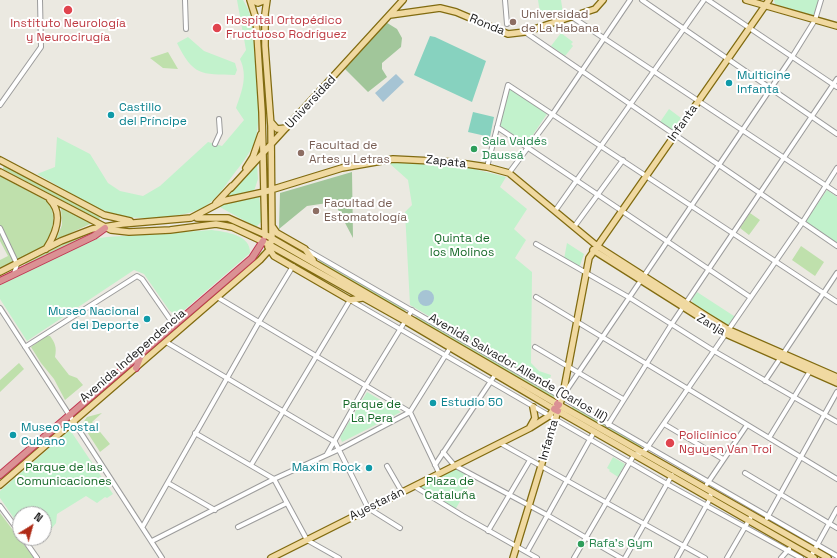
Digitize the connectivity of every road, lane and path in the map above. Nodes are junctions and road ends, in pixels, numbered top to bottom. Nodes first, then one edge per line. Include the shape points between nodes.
1 (40, 0) edge
2 (185, 0) edge
3 (251, 0) edge
4 (267, 0) edge
5 (505, 0) edge
6 (603, 0) edge
7 (630, 0) edge
8 (642, 0) edge
9 (704, 0) edge
10 (708, 0) edge
11 (746, 0) edge
12 (822, 0) edge
13 (767, 3) edge
14 (402, 6) edge
15 (390, 15) junction
16 (572, 17) junction
17 (815, 20) junction
18 (507, 24) dead end
19 (837, 26) edge
20 (684, 28) junction
21 (750, 28) junction
22 (186, 29) dead end
23 (525, 32) junction
24 (605, 38) junction
25 (792, 57) junction
26 (728, 59) junction
27 (582, 71) junction
28 (653, 71) junction
29 (259, 78) junction
30 (267, 78) junction
31 (837, 79) edge
32 (835, 86) edge
33 (771, 89) junction
34 (698, 101) junction
35 (629, 104) junction
36 (0, 105) edge
37 (552, 115) junction
38 (812, 117) junction
39 (219, 119) dead end
40 (271, 122) junction
41 (497, 127) junction
42 (286, 129) junction
43 (263, 130) junction
44 (743, 130) junction
45 (271, 133) junction
46 (837, 134) edge
47 (674, 136) junction
48 (216, 144) dead end
49 (271, 144) junction
50 (601, 146) junction
51 (527, 148) junction
52 (263, 153) junction
53 (783, 158) junction
54 (0, 160) edge
55 (623, 160) junction
56 (718, 165) junction
57 (487, 167) junction
58 (837, 168) edge
59 (0, 172) edge
60 (509, 173) junction
61 (646, 176) junction
62 (577, 181) junction
63 (826, 186) junction
64 (231, 188) junction
65 (272, 189) junction
66 (264, 192) junction
67 (837, 193) edge
68 (760, 194) junction
69 (598, 195) junction
70 (48, 198) junction
71 (214, 205) junction
72 (691, 206) junction
73 (555, 211) junction
74 (622, 211) junction
75 (191, 218) junction
76 (142, 222) junction
77 (802, 223) junction
78 (271, 224) junction
79 (574, 227) junction
80 (0, 228) edge
81 (105, 228) junction
82 (734, 234) junction
83 (272, 238) junction
84 (267, 241) junction
85 (668, 241) junction
86 (536, 244) dead end
87 (837, 246) edge
88 (595, 248) junction
89 (46, 249) junction
90 (305, 249) junction
91 (274, 256) junction
92 (262, 258) junction
93 (775, 260) junction
94 (17, 264) junction
95 (317, 264) junction
96 (293, 266) junction
97 (709, 270) junction
98 (0, 272) edge
99 (837, 273) edge
100 (14, 274) junction
101 (586, 274) junction
102 (642, 278) junction
103 (0, 281) edge
104 (823, 293) junction
105 (217, 297) junction
106 (536, 297) dead end
107 (750, 297) junction
108 (363, 298) junction
109 (630, 298) junction
110 (350, 300) junction
111 (837, 302) edge
112 (684, 305) junction
113 (0, 308) edge
114 (412, 310) junction
115 (406, 319) junction
116 (259, 322) junction
117 (576, 322) junction
118 (671, 324) junction
119 (174, 325) junction
120 (400, 329) junction
121 (727, 332) junction
122 (603, 337) junction
123 (166, 342) junction
124 (25, 347) junction
125 (535, 347) dead end
126 (450, 348) junction
127 (143, 351) junction
128 (714, 351) junction
129 (445, 355) junction
130 (782, 355) junction
131 (317, 356) junction
132 (645, 364) junction
133 (568, 366) junction
134 (136, 368) junction
135 (810, 371) junction
136 (580, 373) junction
137 (495, 375) junction
138 (837, 377) edge
139 (227, 378) junction
140 (765, 381) junction
141 (491, 382) junction
142 (837, 383) edge
143 (366, 385) junction
144 (687, 389) junction
145 (837, 392) edge
146 (793, 397) junction
147 (562, 398) junction
148 (622, 399) junction
149 (533, 407) junction
150 (558, 408) junction
151 (283, 412) junction
152 (410, 412) junction
153 (70, 414) junction
154 (824, 415) junction
155 (549, 416) junction
156 (555, 419) junction
157 (74, 421) junction
158 (837, 422) edge
159 (664, 424) junction
160 (608, 425) junction
161 (747, 425) junction
162 (530, 428) junction
163 (594, 432) junction
164 (195, 433) junction
165 (769, 438) junction
166 (591, 440) junction
167 (335, 442) junction
168 (500, 443) junction
169 (647, 448) junction
170 (340, 449) junction
171 (443, 452) junction
172 (642, 453) junction
173 (327, 454) junction
174 (634, 455) junction
175 (801, 457) junction
176 (530, 460) junction
177 (723, 460) junction
178 (630, 462) junction
179 (251, 465) junction
180 (435, 465) junction
181 (454, 465) junction
182 (387, 466) dead end
183 (542, 466) junction
184 (439, 473) junction
185 (745, 473) dead end
186 (672, 474) junction
187 (0, 475) edge
188 (274, 479) junction
189 (837, 479) edge
190 (566, 480) junction
191 (708, 482) junction
192 (168, 483) junction
193 (667, 484) junction
194 (0, 485) edge
195 (414, 486) junction
196 (704, 488) junction
197 (402, 492) junction
198 (711, 492) junction
199 (780, 494) junction
200 (509, 495) junction
201 (710, 499) junction
202 (606, 502) junction
203 (287, 503) junction
204 (529, 505) junction
205 (0, 506) edge
206 (706, 506) junction
207 (368, 508) junction
208 (837, 509) edge
209 (214, 510) junction
210 (547, 515) junction
211 (752, 515) junction
212 (766, 519) junction
213 (749, 521) junction
214 (12, 522) edge
215 (644, 523) junction
216 (830, 523) junction
217 (143, 526) junction
218 (238, 527) dead end
219 (745, 527) junction
220 (400, 528) dead end
221 (837, 528) edge
222 (488, 531) junction
223 (586, 538) junction
224 (307, 540) junction
225 (152, 541) junction
226 (792, 545) junction
227 (29, 546) edge
228 (516, 546) junction
229 (684, 546) junction
230 (816, 548) junction
231 (788, 550) junction
232 (527, 552) junction
233 (837, 556) edge
234 (812, 557) edge
235 (37, 558) edge
236 (162, 558) edge
237 (271, 558) edge
238 (339, 558) edge
239 (512, 558) edge
240 (538, 558) edge
241 (574, 558) edge
242 (621, 558) edge
243 (625, 558) edge
244 (677, 558) edge
245 (705, 558) edge
246 (727, 558) edge
247 (781, 558) edge
248 (801, 558) edge
249 (828, 558) edge

1 - 36 street via 41,47
2 - 22 street
3 - 4 main road via 258,3
3 - 29 main road via 256,19
4 - 30 main road, Avenida Independencia
5 - 18 street
6 - 16 main road, Ronda via 595,9
7 - 24 street
8 - 20 street
9 - 20 street
10 - 21 street
11 - 13 main road
12 - 17 street
13 - 17 main road
13 - 21 main road, Infanta
14 - 15 main road, Ronda
14 - 15 main road, Universidad
14 - 23 main road, Ronda via 440,8 508,34
15 - 42 main road, Universidad
16 - 23 main road, Ronda
16 - 24 street
17 - 19 main road
17 - 25 street
20 - 26 street
20 - 28 street
21 - 25 street
21 - 26 main road, Infanta
23 - 27 street
24 - 27 street
24 - 28 street
25 - 32 street
25 - 33 street
26 - 33 street
26 - 34 main road, Infanta
27 - 35 street
27 - 37 street
28 - 34 street
28 - 35 street
29 - 30 main road
29 - 43 main road
30 - 40 main road, Avenida Independencia
31 - 32 street
32 - 38 street
33 - 38 street
33 - 44 street
34 - 44 street
34 - 47 main road, Infanta
35 - 47 street
35 - 50 street
37 - 41 street via 508,86
37 - 50 street
37 - 51 street
38 - 46 street
38 - 53 street
39 - 48 street via 220,133
40 - 42 main road via 275,128
40 - 45 main road, Avenida Independencia
41 - 51 street
41 - 57 street
42 - 45 main road
42 - 49 main road, Universidad
43 - 45 main road
43 - 52 main road
43 - 64 main road via 253,157
44 - 53 street
44 - 56 street
45 - 49 main road, Avenida Independencia
47 - 56 street
47 - 61 main road, Infanta
49 - 52 main road, Universidad
49 - 65 main road, Avenida Independencia
50 - 55 street
50 - 62 street
51 - 60 street
51 - 62 street
52 - 64 main road, Universidad
52 - 66 main road
53 - 63 street
53 - 68 street
54 - 76 main road via 113,219
55 - 61 street
55 - 69 street
56 - 68 street
56 - 72 street
57 - 60 main road, Zapata
57 - 65 main road, Zapata via 453,162 392,159 342,168
58 - 63 street
59 - 70 main road
60 - 73 main road, Zapata
61 - 72 street
61 - 74 main road, Infanta
62 - 69 street
62 - 73 street
63 - 67 street
63 - 77 street
64 - 71 main road
65 - 66 main road, Zapata
65 - 78 main road, Avenida Independencia
66 - 71 main road
66 - 84 main road
68 - 77 street
68 - 82 street
69 - 74 street
69 - 79 street
70 - 81 main road
70 - 89 main road via 56,209 57,219
71 - 75 main road
72 - 82 street
72 - 85 street
73 - 79 main road, Zapata
74 - 85 street
74 - 88 main road, Infanta
75 - 76 main road
75 - 84 main road via 228,218 257,230
76 - 81 main road
77 - 87 street
77 - 93 street
78 - 83 main road, Avenida Independencia
78 - 84 main road
78 - 90 main road via 278,233
79 - 88 main road, Zapata
80 - 94 street
81 - 84 main road, Avenida Salvador Allende (Carlos III) via 120,232 145,232 223,225
81 - 89 main road via 92,229
81 - 100 highway via 94,236
82 - 93 street
82 - 97 street
83 - 84 main road, Avenida Independencia
83 - 95 main road, Avenida Salvador Allende (Carlos III)
84 - 91 main road
84 - 92 main road, Avenida Independencia
84 - 108 main road, Avenida Salvador Allende (Carlos III)
84 - 119 highway, Avenida Independencia via 252,258
85 - 97 street
85 - 102 street
86 - 101 street
88 - 101 main road, Infanta
88 - 102 main road, Zanja
89 - 94 main road
90 - 95 main road
90 - 114 street, Avenida Salvador Allende (Carlos III)
91 - 92 main road
91 - 96 main road
92 - 105 main road, Avenida Independencia
93 - 104 street
93 - 107 street
94 - 98 main road
94 - 100 street
95 - 115 main road, Avenida Salvador Allende (Carlos III)
96 - 110 main road
96 - 116 street
97 - 107 street
97 - 112 street
99 - 104 street
100 - 103 highway
101 - 109 street
101 - 117 main road, Infanta
102 - 109 street
102 - 112 main road, Zanja
104 - 111 street
104 - 130 street
105 - 116 street
105 - 123 main road, Avenida Independencia
106 - 117 street
107 - 121 street
108 - 110 main road
108 - 115 main road, Avenida Salvador Allende (Carlos III)
109 - 118 street
109 - 122 street
110 - 120 street
110 - 131 street
112 - 118 street
112 - 121 main road, Zanja
113 - 124 street
114 - 115 street
114 - 147 street, Avenida Salvador Allende (Carlos III)
115 - 120 street
115 - 126 main road, Avenida Salvador Allende (Carlos III)
115 - 150 main road, Avenida Salvador Allende (Carlos III)
116 - 131 street
116 - 139 street
117 - 122 street
117 - 133 main road, Infanta
118 - 128 street
118 - 132 street
119 - 124 street via 142,279 137,276
119 - 127 highway, Avenida Independencia
120 - 129 street
120 - 143 street
121 - 128 street
121 - 130 main road, Zanja
122 - 132 street
122 - 136 street
123 - 134 main road, Avenida Independencia
123 - 139 street
124 - 153 street
125 - 133 street
126 - 129 street
126 - 137 main road, Avenida Salvador Allende (Carlos III)
127 - 134 highway
127 - 153 highway, Avenida Independencia
128 - 140 street
128 - 144 street
129 - 141 street
129 - 152 street
130 - 135 main road, Zanja
130 - 138 main road, Zanja
130 - 140 street
131 - 143 street
131 - 151 street
132 - 144 street
132 - 148 street
133 - 136 street
133 - 147 main road, Infanta
134 - 157 main road, Avenida Independencia
135 - 142 main road, Zanja
135 - 146 street
136 - 147 street
136 - 148 street
137 - 141 street
137 - 150 main road, Avenida Salvador Allende (Carlos III)
139 - 151 street
139 - 164 street
140 - 146 street
141 - 149 street
141 - 171 street
143 - 152 street
143 - 167 street
144 - 159 street
144 - 161 street
145 - 154 street
146 - 154 street
146 - 165 street
147 - 150 main road, Infanta
147 - 160 street, Avenida Salvador Allende (Carlos III)
148 - 160 street
149 - 155 street
149 - 162 main road via 535,418
150 - 155 main road, Ayestarán
150 - 156 main road, Infanta
150 - 163 main road, Avenida Salvador Allende (Carlos III)
150 - 172 main road, Avenida Salvador Allende (Carlos III)
151 - 167 street
151 - 179 street
152 - 170 street
152 - 180 street
153 - 157 street
153 - 187 highway, Avenida Independencia
154 - 158 street
154 - 175 street
155 - 156 street
155 - 162 main road, Ayestarán
156 - 166 street
156 - 183 main road, Infanta
157 - 194 main road, Avenida Independencia
157 - 217 street
159 - 169 street
159 - 177 street
160 - 169 street, Avenida Salvador Allende (Carlos III)
161 - 165 street
161 - 177 street
162 - 168 main road, Ayestarán
163 - 166 street
163 - 174 main road, Avenida Salvador Allende (Carlos III)
164 - 179 street
164 - 192 street
165 - 175 street
166 - 178 street
166 - 190 street
167 - 170 street
167 - 173 street
168 - 176 street
168 - 181 main road, Ayestarán
169 - 172 street
169 - 191 street, Avenida Salvador Allende (Carlos III)
170 - 173 street
170 - 207 street
171 - 180 street
171 - 181 street
172 - 174 street
172 - 186 main road, Avenida Salvador Allende (Carlos III)
173 - 188 street
174 - 178 street
174 - 186 main road, Avenida Salvador Allende (Carlos III)
175 - 189 street
175 - 199 street
176 - 183 street
176 - 200 street
177 - 191 street
178 - 193 street
178 - 202 street
179 - 188 street
180 - 184 street
181 - 184 main road, Ayestarán
181 - 200 street
182 - 197 street
183 - 190 street
183 - 204 main road, Infanta
184 - 195 main road, Ayestarán
185 - 199 street
186 - 193 street
186 - 196 main road, Avenida Salvador Allende (Carlos III)
186 - 201 main road, Avenida Salvador Allende (Carlos III)
188 - 203 street
188 - 209 street
190 - 202 street
190 - 210 street
191 - 196 street
191 - 212 street, Avenida Salvador Allende (Carlos III)
192 - 209 street
192 - 217 street
193 - 206 street
193 - 215 street
195 - 197 main road, Ayestarán
195 - 222 street
196 - 198 main road, Avenida Salvador Allende (Carlos III)
197 - 207 main road, Ayestarán
198 - 201 street
198 - 211 main road, Avenida Salvador Allende (Carlos III)
199 - 212 street
199 - 216 street
200 - 204 street
200 - 222 street
201 - 206 street
201 - 213 main road, Avenida Salvador Allende (Carlos III)
202 - 215 street
202 - 223 street
203 - 218 street
203 - 224 street
204 - 210 street
204 - 228 main road, Infanta
205 - 214 street
206 - 219 street
206 - 229 street
207 - 220 street
207 - 224 main road, Ayestarán
208 - 216 street
209 - 225 street
210 - 223 street
210 - 232 street
211 - 212 main road, Avenida Salvador Allende (Carlos III)
211 - 213 street
212 - 230 main road, Avenida Salvador Allende (Carlos III)
213 - 219 street
213 - 226 main road, Avenida Salvador Allende (Carlos III)
215 - 229 street
215 - 243 street
216 - 221 street
216 - 230 street
217 - 225 street
219 - 231 street
219 - 246 street
222 - 228 street
223 - 241 street
223 - 242 street
224 - 237 main road, Ayestarán
224 - 238 street
225 - 236 street
226 - 231 street
226 - 234 main road, Avenida Salvador Allende (Carlos III)
227 - 235 street
228 - 232 street
228 - 239 main road, Infanta
229 - 244 street
229 - 245 street
230 - 233 street, Avenida Salvador Allende (Carlos III)
230 - 234 street
230 - 249 main road, Avenida Salvador Allende (Carlos III)
231 - 247 street
231 - 248 street
232 - 240 street

